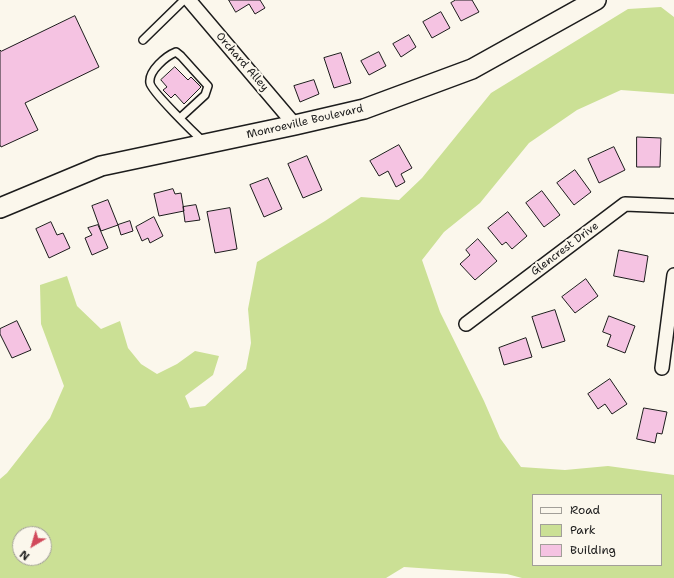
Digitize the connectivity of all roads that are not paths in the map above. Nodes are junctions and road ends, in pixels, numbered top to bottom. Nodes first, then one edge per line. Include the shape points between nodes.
1 (184, 0) edge
2 (189, 0) edge
3 (596, 0) edge
4 (143, 40) dead end
5 (180, 118) junction
6 (295, 125) junction
7 (205, 144) junction
8 (674, 206) edge
9 (0, 208) edge
10 (674, 275) edge
11 (466, 324) dead end
12 (662, 368) dead end

1 - 4 lane
2 - 6 street, Orchard Alley
3 - 6 main road, Monroeville Boulevard via 472,69 364,109
5 - 5 lane via 150,84 150,76 154,69 176,52 208,86 205,95
5 - 7 lane
6 - 7 main road, Monroeville Boulevard
7 - 9 main road, Monroeville Boulevard via 101,166
8 - 11 street, Glencrest Drive via 625,204
10 - 12 street

